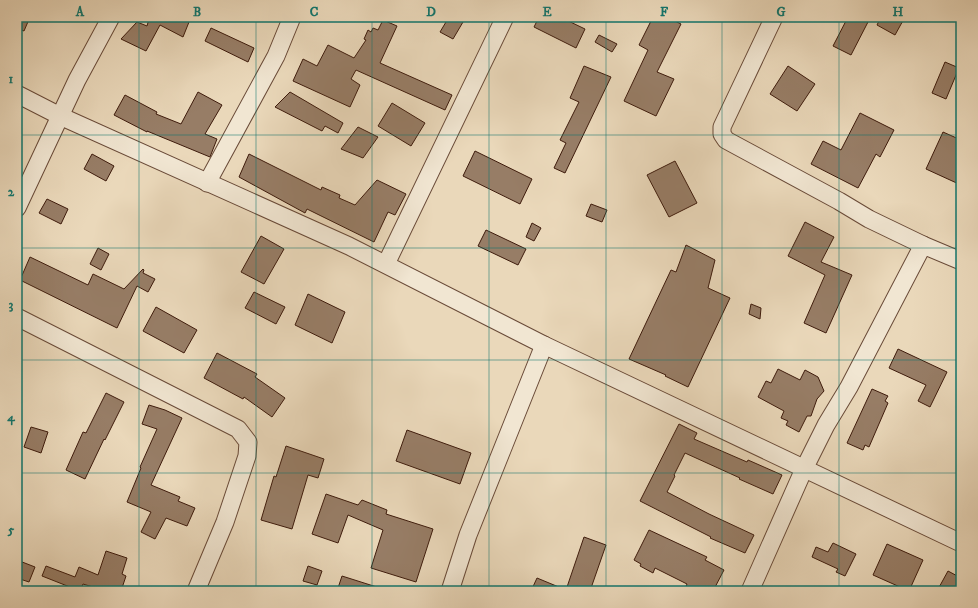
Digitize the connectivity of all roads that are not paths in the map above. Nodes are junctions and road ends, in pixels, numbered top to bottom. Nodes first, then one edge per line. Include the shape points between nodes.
1 (111, 17) edge
2 (292, 17) edge
3 (505, 17) edge
4 (774, 17) edge
5 (17, 94) edge
6 (60, 116) junction
7 (207, 183) junction
8 (17, 208) edge
9 (923, 245) junction
10 (961, 261) edge
11 (386, 264) junction
12 (17, 317) edge
13 (544, 345) junction
14 (804, 469) junction
15 (961, 543) edge
16 (196, 591) edge
17 (450, 591) edge
18 (750, 591) edge

1 - 6 street
2 - 7 street via 276,56
3 - 11 street
4 - 9 street via 722,128 722,134 726,140 869,219
5 - 6 street
6 - 7 street
6 - 8 street
7 - 11 street
9 - 10 street
9 - 14 street
11 - 13 street
12 - 16 street via 238,429 248,442 247,456 225,522
13 - 14 street
13 - 17 street via 468,535
14 - 15 street
14 - 18 street

